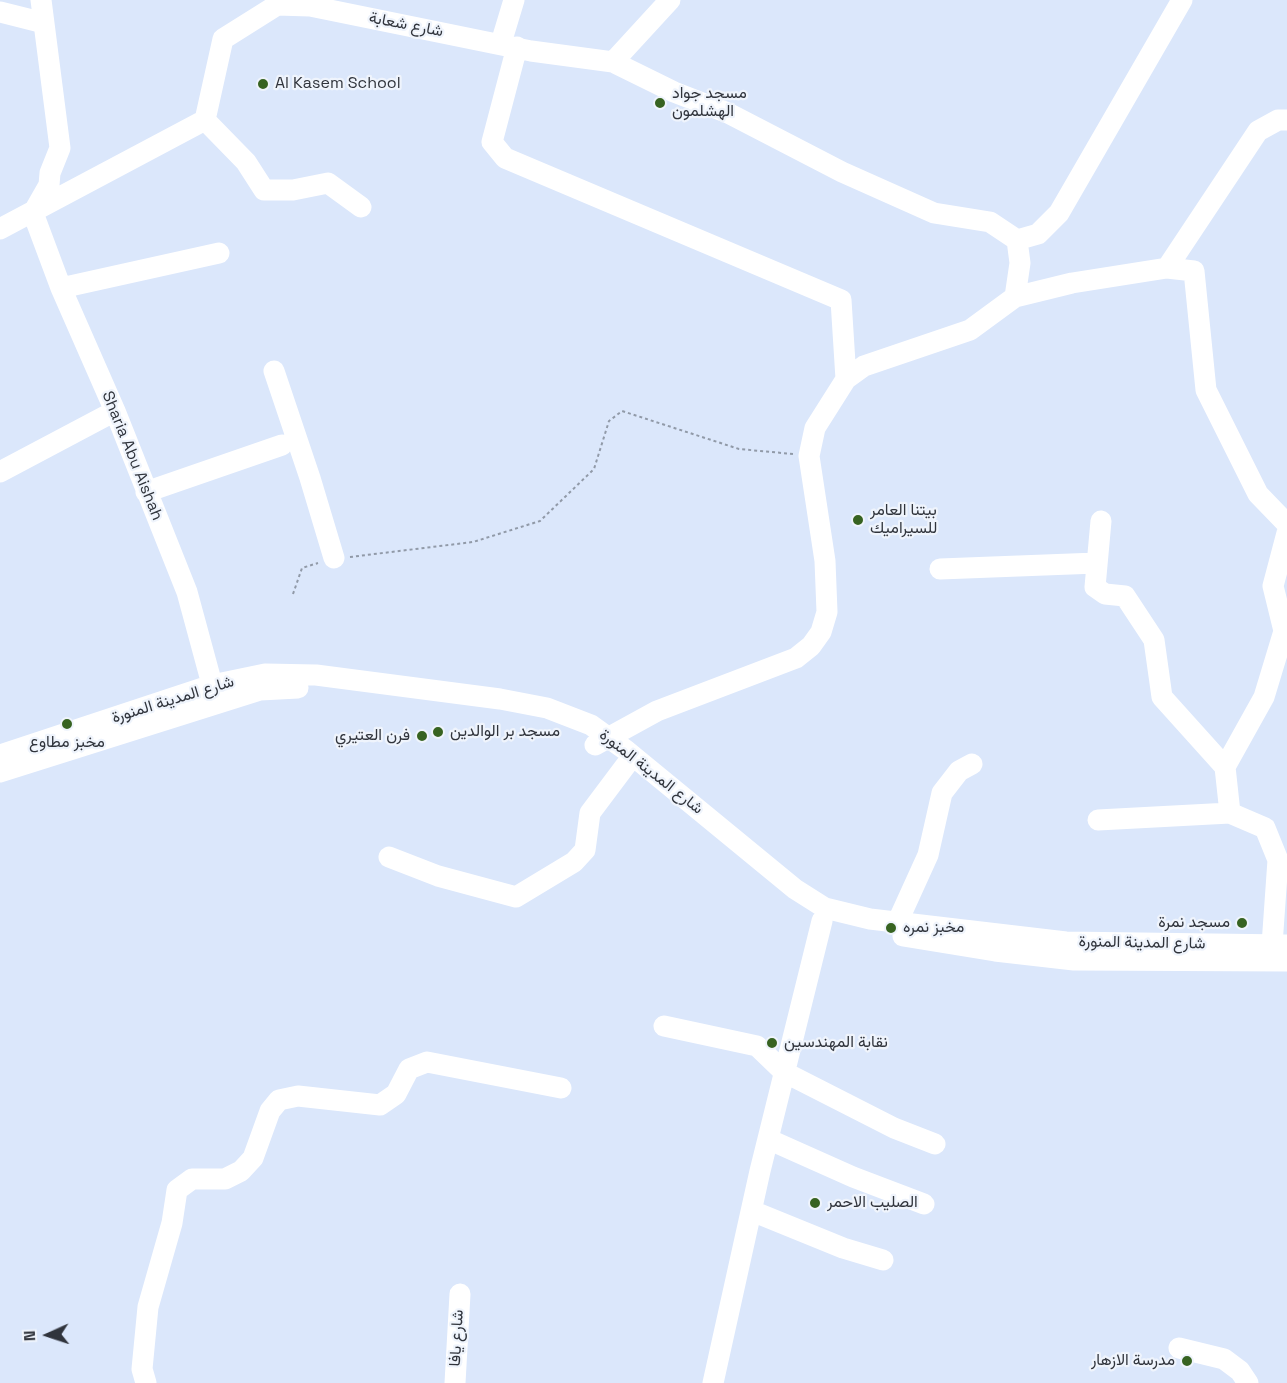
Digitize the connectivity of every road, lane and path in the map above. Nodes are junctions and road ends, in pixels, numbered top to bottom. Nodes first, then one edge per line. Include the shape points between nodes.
1 (41, 0) edge
2 (514, 0) edge
3 (670, 0) edge
4 (1182, 0) edge
5 (251, 10) edge
6 (0, 12) edge
7 (44, 23) junction
8 (509, 45) junction
9 (613, 62) junction
10 (205, 120) junction
11 (1287, 120) edge
12 (361, 207) dead end
13 (33, 213) junction
14 (0, 229) edge
15 (1017, 240) junction
16 (219, 253) dead end
17 (1167, 268) junction
18 (61, 288) junction
19 (1015, 297) junction
20 (273, 371) dead end
21 (846, 379) junction
22 (115, 411) junction
23 (282, 445) dead end
24 (809, 456) junction
25 (0, 472) edge
26 (146, 492) junction
27 (1101, 521) dead end
28 (1287, 524) edge
29 (1287, 533) edge
30 (334, 558) junction
31 (1097, 563) junction
32 (940, 570) dead end
33 (292, 594) dead end
34 (215, 694) junction
35 (602, 741) junction
36 (0, 755) edge
37 (972, 764) dead end
38 (626, 765) junction
39 (1225, 767) junction
40 (0, 772) edge
41 (1230, 813) junction
42 (1098, 820) dead end
43 (1287, 835) edge
44 (389, 857) dead end
45 (1278, 860) junction
46 (822, 921) junction
47 (898, 921) junction
48 (1280, 945) edge
49 (1287, 961) edge
50 (664, 1026) dead end
51 (784, 1072) junction
52 (561, 1088) dead end
53 (770, 1140) junction
54 (935, 1144) dead end
55 (924, 1204) dead end
56 (752, 1211) junction
57 (883, 1260) dead end
58 (459, 1294) dead end
59 (1179, 1348) dead end
60 (146, 1383) edge
61 (455, 1383) edge
62 (713, 1383) edge
63 (1248, 1383) edge

1 - 7 street
2 - 8 street
3 - 9 street
4 - 15 street via 1059,213 1038,234
5 - 8 street, شارع شعابة via 277,5 310,6
5 - 10 street, شارع شعابة via 223,39
6 - 7 street
7 - 13 street via 60,148 49,184
8 - 9 street, شارع شعابة
8 - 21 street via 492,142 505,158 841,300
9 - 15 street, شارع شعابة via 728,113 852,177 934,213 990,222
10 - 12 street via 246,162 264,190 293,190 328,183
10 - 13 street
11 - 17 street via 1278,120 1258,131
13 - 14 street
13 - 18 street, Sharia Abu Aishah
15 - 19 street via 1020,263
16 - 18 street
17 - 19 street via 1072,283
17 - 28 street via 1194,271 1206,390 1257,494
18 - 22 street, Sharia Abu Aishah
19 - 21 street via 970,330 864,366
20 - 30 street
21 - 24 street via 815,428
22 - 25 street
22 - 26 street, Sharia Abu Aishah
23 - 26 street
24 - 30 path via 739,449 622,411 609,421 594,469 540,521 473,542
24 - 35 street via 825,561 827,612 812,646 796,658 657,711
26 - 34 street, Sharia Abu Aishah via 187,592
27 - 31 street
29 - 39 street via 1273,586 1284,631 1264,697
30 - 33 path via 302,568
31 - 32 street
31 - 39 street via 1095,587 1105,594 1125,596 1154,640 1162,697
34 - 35 street, شارع المدينة المنورة via 290,687 327,691 504,714
34 - 36 street, شارع المدينة المنورة
34 - 40 street, شارع المدينة المنورة via 125,735
35 - 38 street, شارع المدينة المنورة
35 - 47 street, شارع المدينة المنورة via 825,908 870,920
37 - 47 street via 959,771 942,793 928,855
38 - 44 street via 590,813 585,850 574,862 516,897 438,876
38 - 46 street, شارع المدينة المنورة
39 - 41 street
41 - 42 street
41 - 45 street via 1265,828
43 - 45 street
45 - 48 street
46 - 49 street, شارع المدينة المنورة via 995,951 1074,960
46 - 51 street
47 - 48 street, شارع المدينة المنورة via 1066,942
50 - 51 street via 757,1046
51 - 53 street
51 - 54 street via 894,1128
52 - 60 street via 428,1062 409,1069 396,1094 380,1105 298,1096 279,1100 270,1111 253,1158 241,1171 225,1179 192,1179 177,1190 172,1223 148,1307 142,1369
53 - 55 street
53 - 56 street
56 - 57 street
56 - 62 street
58 - 61 street, شارع يافا
59 - 63 street via 1224,1359

